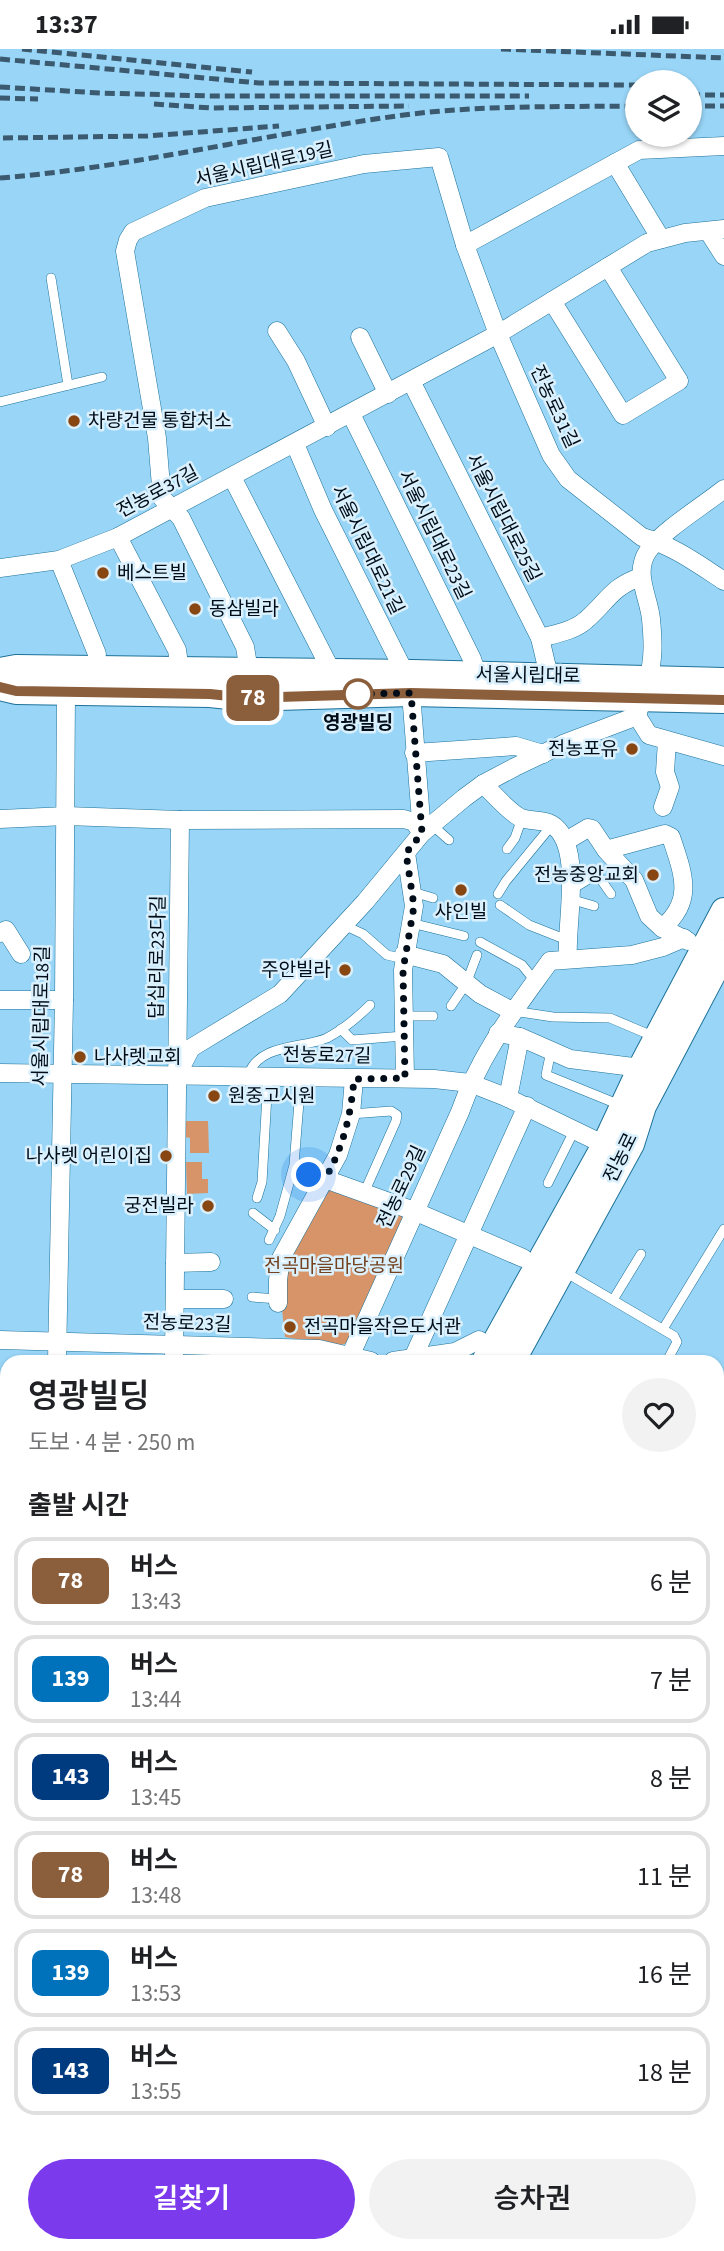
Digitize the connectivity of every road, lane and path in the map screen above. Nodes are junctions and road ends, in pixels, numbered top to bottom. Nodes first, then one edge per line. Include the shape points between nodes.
1 (724, 146) edge
2 (615, 163) junction
3 (716, 230) edge
4 (662, 239) junction
5 (465, 245) junction
6 (724, 256) edge
7 (608, 267) junction
8 (51, 278) dead end
9 (552, 301) junction
10 (277, 331) dead end
11 (498, 334) junction
12 (360, 337) dead end
13 (102, 377) dead end
14 (411, 381) junction
15 (68, 385) junction
16 (388, 394) junction
17 (0, 402) edge
18 (351, 414) junction
19 (327, 426) junction
20 (295, 444) junction
21 (232, 477) junction
22 (724, 489) edge
23 (173, 507) junction
24 (118, 537) junction
25 (657, 541) junction
26 (59, 560) junction
27 (0, 568) edge
28 (641, 577) junction
29 (724, 581) edge
30 (540, 638) junction
31 (97, 654) dead end
32 (180, 670) junction
33 (0, 671) edge
34 (249, 671) junction
35 (332, 672) junction
36 (477, 675) junction
37 (549, 676) junction
38 (724, 681) edge
39 (0, 687) edge
40 (419, 690) junction
41 (66, 693) junction
42 (642, 698) junction
43 (724, 700) edge
44 (667, 741) junction
45 (414, 753) junction
46 (543, 754) junction
47 (724, 756) edge
48 (483, 784) junction
49 (663, 807) dead end
50 (66, 816) junction
51 (522, 818) junction
52 (0, 819) edge
53 (180, 820) junction
54 (552, 825) junction
55 (427, 829) junction
56 (449, 840) dead end
57 (566, 841) junction
58 (508, 849) dead end
59 (606, 850) junction
60 (406, 853) junction
61 (413, 892) junction
62 (498, 894) dead end
63 (611, 894) dead end
64 (571, 895) junction
65 (433, 898) dead end
66 (500, 905) dead end
67 (594, 905) dead end
68 (724, 911) edge
69 (411, 923) junction
70 (344, 925) junction
71 (662, 928) junction
72 (0, 933) edge
73 (464, 936) dead end
74 (567, 940) junction
75 (480, 942) dead end
76 (704, 947) edge
77 (21, 954) dead end
78 (477, 955) dead end
79 (404, 956) junction
80 (568, 959) junction
81 (535, 981) junction
82 (717, 982) edge
83 (466, 984) junction
84 (0, 1000) edge
85 (64, 1000) junction
86 (370, 1005) dead end
87 (451, 1006) dead end
88 (512, 1011) junction
89 (403, 1016) junction
90 (433, 1016) dead end
91 (341, 1029) junction
92 (498, 1033) junction
93 (404, 1036) junction
94 (520, 1037) junction
95 (657, 1038) junction
96 (551, 1049) junction
97 (641, 1068) junction
98 (0, 1073) edge
99 (62, 1074) junction
100 (177, 1075) junction
101 (247, 1076) junction
102 (268, 1077) junction
103 (301, 1077) junction
104 (405, 1078) junction
105 (354, 1079) junction
106 (470, 1083) junction
107 (508, 1098) junction
108 (527, 1106) junction
109 (622, 1106) junction
110 (351, 1114) junction
111 (575, 1129) junction
112 (605, 1145) junction
113 (293, 1170) junction
114 (325, 1179) junction
115 (548, 1183) dead end
116 (364, 1193) junction
117 (257, 1198) dead end
118 (414, 1211) junction
119 (253, 1213) dead end
120 (275, 1230) junction
121 (723, 1234) edge
122 (469, 1235) junction
123 (269, 1240) dead end
124 (641, 1254) dead end
125 (211, 1262) dead end
126 (175, 1263) junction
127 (542, 1263) junction
128 (251, 1297) dead end
129 (174, 1299) junction
130 (224, 1299) dead end
131 (613, 1300) junction
132 (278, 1301) joint
133 (663, 1329) junction
134 (0, 1340) edge
135 (58, 1340) junction
136 (482, 1351) edge
137 (174, 1353) edge
138 (57, 1355) edge
139 (337, 1355) edge
140 (351, 1355) edge
141 (415, 1355) edge
142 (437, 1355) edge
143 (514, 1355) edge
144 (670, 1355) edge

1 - 2 street via 639,150
2 - 4 street
2 - 5 street
3 - 4 street, 전농로37길
3 - 6 street
4 - 7 street, 전농로37길
5 - 11 street, 서울시립대로19길
5 - 23 street, 서울시립대로19길 via 439,157 364,164 205,198 133,232 125,251 157,438 162,498
7 - 9 street, 전농로37길
7 - 9 street via 679,381 623,415
8 - 15 lane
9 - 11 street, 전농로37길
10 - 19 street
11 - 14 street, 전농로37길
11 - 25 street, 전농로31길 via 551,455 568,479 642,537
12 - 16 street
13 - 15 lane
14 - 16 street, 전농로37길
14 - 30 street, 서울시립대로25길
15 - 17 lane
16 - 18 street, 전농로37길
18 - 19 street, 전농로37길
18 - 36 street, 서울시립대로23길
19 - 20 street, 전농로37길
20 - 21 street, 전농로37길
20 - 40 street, 서울시립대로21길 via 323,510
21 - 23 street, 전농로37길
21 - 35 street
22 - 25 street
23 - 24 street, 전농로37길
23 - 34 street, 서울시립대로19길 via 245,647
24 - 26 street, 전농로37길
24 - 32 street via 177,650
25 - 28 street via 646,554
25 - 29 street, 전농로31길
26 - 27 street, 전농로37길
26 - 31 street
28 - 30 street via 623,583 584,622
28 - 42 street via 651,617 653,662
30 - 37 street, 서울시립대로25길
32 - 33 main road, 서울시립대로
32 - 34 main road, 서울시립대로
34 - 35 main road, 서울시립대로
35 - 40 main road, 서울시립대로
36 - 37 main road, 서울시립대로
36 - 40 main road, 서울시립대로
37 - 42 main road, 서울시립대로
38 - 42 main road, 서울시립대로
39 - 41 main road, 서울시립대로
40 - 41 main road, 서울시립대로 via 248,698
40 - 42 main road, 서울시립대로
40 - 45 street
41 - 50 street, 서울시립대로18길
42 - 43 main road, 서울시립대로
42 - 44 street via 649,735
42 - 46 street
44 - 47 street
44 - 49 street via 665,772 670,787
45 - 46 street via 516,747
45 - 55 street
46 - 48 street
48 - 51 street
48 - 55 street
50 - 52 street
50 - 53 street
50 - 85 street, 서울시립대로18길
51 - 54 street
51 - 58 lane
53 - 55 street via 404,819
53 - 100 street, 답십리로23다길
54 - 57 street
54 - 62 lane
55 - 56 lane
55 - 60 street
57 - 59 street via 590,828
57 - 64 street
59 - 71 street via 634,880 647,913
59 - 71 street via 665,834 672,840 684,886 680,910
60 - 61 street
60 - 70 street
61 - 65 lane
61 - 69 street
63 - 64 lane via 597,874
64 - 67 lane
64 - 74 street
66 - 74 lane via 530,925
68 - 76 main road, 전농로
69 - 73 lane
69 - 79 street
70 - 79 lane via 387,955
70 - 100 street via 280,995 191,1048
71 - 76 street
72 - 77 street via 6,930
74 - 80 street
75 - 81 lane via 522,965
76 - 80 street, 전농로29길 via 663,947 632,955
76 - 82 main road, 전농로
76 - 95 main road, 전농로
78 - 83 lane
79 - 83 street via 440,962
79 - 89 street
80 - 81 street, 전농로29길 via 550,961
81 - 88 street, 전농로29길
82 - 127 main road, 전농로 via 643,1106 631,1144
83 - 87 lane
83 - 88 street
84 - 85 street
85 - 99 street, 서울시립대로18길
86 - 91 lane, 전농로27길
88 - 92 street, 전농로29길
88 - 95 lane via 610,1018
89 - 90 lane
89 - 93 street
91 - 93 lane via 352,1040
91 - 101 lane, 전농로27길 via 267,1055
92 - 94 street
92 - 106 street, 전농로29길
93 - 104 street
94 - 96 street
94 - 107 street
95 - 97 main road, 전농로
96 - 97 street via 570,1059
96 - 109 lane, 전농로 via 546,1075
97 - 109 main road, 전농로
98 - 99 street, 전농로27길
99 - 100 street, 전농로27길
99 - 135 street, 서울시립대로18길
100 - 101 street, 전농로27길
100 - 126 street, 답십리로23다길
101 - 102 street, 전농로27길
102 - 103 street, 전농로27길
102 - 117 lane, 전농로27길 via 262,1182
103 - 105 street, 전농로27길
103 - 113 lane
104 - 105 street, 전농로27길
104 - 106 street, 전농로27길
105 - 110 street
106 - 107 street, 전농로27길
106 - 118 street, 전농로29길
107 - 108 street, 전농로27길
108 - 111 street, 전농로27길
108 - 122 street
109 - 112 main road, 전농로
110 - 114 street
110 - 116 lane via 391,1111 397,1115
111 - 112 street, 전농로27길
111 - 115 lane
112 - 127 main road, 전농로
113 - 114 lane
113 - 120 lane
114 - 116 street
114 - 132 street via 281,1258
116 - 118 street
118 - 122 street
118 - 140 street, 전농로29길
119 - 120 lane
120 - 123 lane
121 - 133 lane
122 - 127 street
122 - 141 street
124 - 131 lane
125 - 126 street
126 - 129 street, 답십리로23다길
127 - 131 lane
127 - 136 main road, 전농로
127 - 143 main road, 전농로
128 - 132 lane
129 - 130 street
129 - 137 street, 답십리로23다길
131 - 133 lane
133 - 144 lane via 677,1342
134 - 135 street, 전농로23길
135 - 137 street, 전농로23길
135 - 138 street, 서울시립대로18길
136 - 142 street, 전농로
137 - 139 street, 전농로23길 via 319,1349

